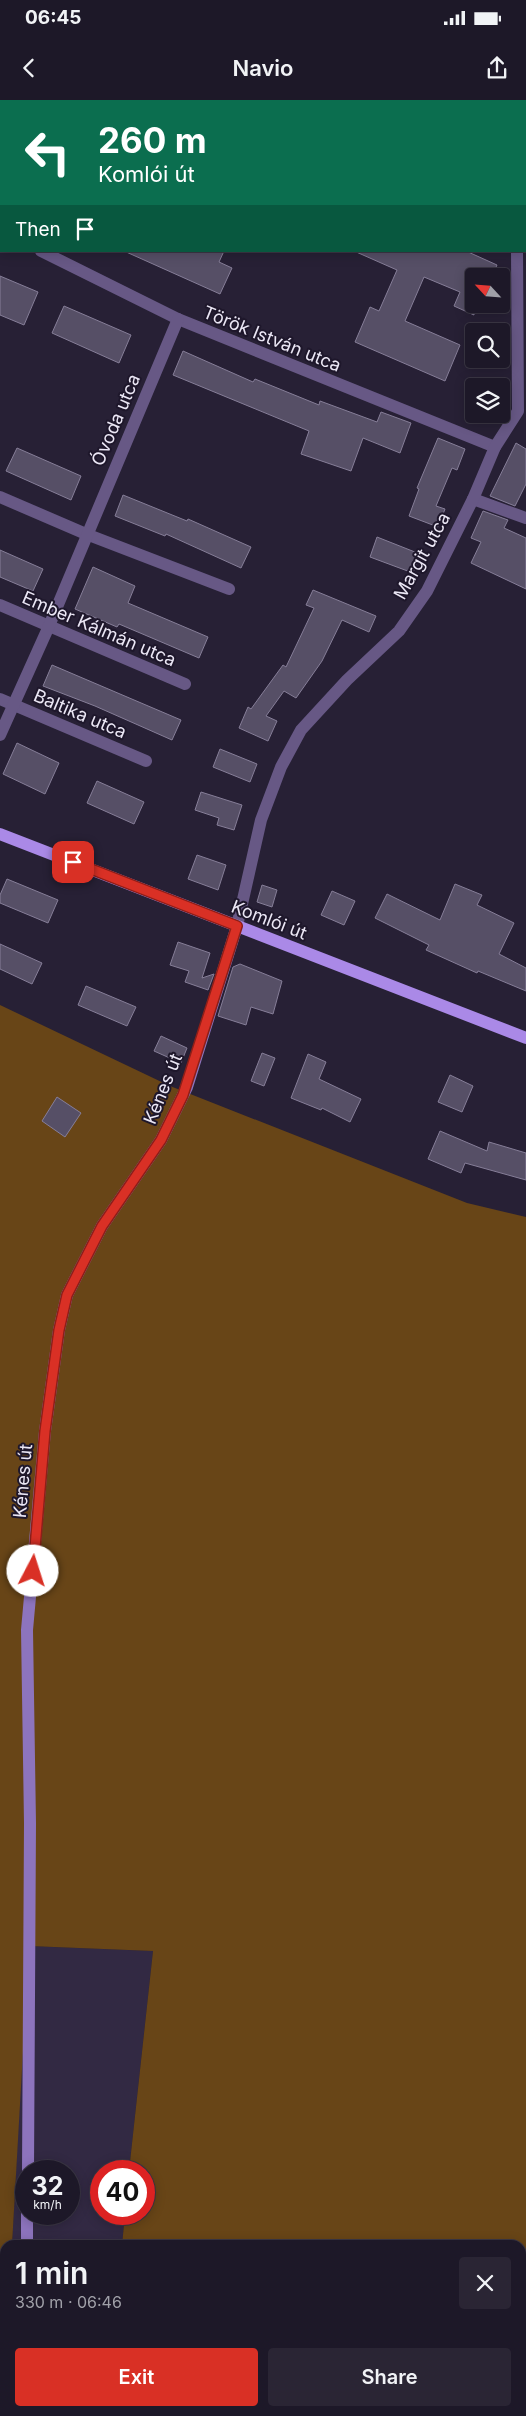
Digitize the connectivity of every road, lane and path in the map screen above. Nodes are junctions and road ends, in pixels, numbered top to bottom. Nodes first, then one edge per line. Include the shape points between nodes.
1 (43, 252) edge
2 (517, 252) edge
3 (178, 319) junction
4 (522, 410) edge
5 (495, 447) junction
6 (0, 497) edge
7 (473, 499) junction
8 (526, 518) edge
9 (86, 534) junction
10 (228, 590) dead end
11 (0, 605) edge
12 (48, 626) junction
13 (185, 684) dead end
14 (0, 699) edge
15 (12, 704) junction
16 (0, 734) edge
17 (146, 761) dead end
18 (0, 834) edge
19 (237, 926) junction
20 (526, 1038) edge
21 (28, 2160) edge
22 (27, 2225) edge
23 (27, 2240) edge

1 - 3 street, Török István utca
2 - 4 street, Margit utca
3 - 5 street, Török István utca
3 - 9 street, Óvoda utca
4 - 5 street, Margit utca
5 - 7 street, Margit utca
6 - 9 street
7 - 8 street
7 - 19 street, Margit utca via 427,591 399,631 301,730 281,767 261,820
9 - 10 street
9 - 12 street, Óvoda utca
11 - 12 street, Ember Kálmán utca
12 - 13 street, Ember Kálmán utca
12 - 15 street, Óvoda utca
14 - 15 street, Baltika utca
15 - 16 street, Óvoda utca
15 - 17 street, Baltika utca
18 - 19 main road, Komlói út
19 - 20 main road, Komlói út
19 - 21 street, Kénes út via 187,1087 161,1140 102,1226 67,1295 59,1330 45,1431 27,1630 30,1823
22 - 23 street

